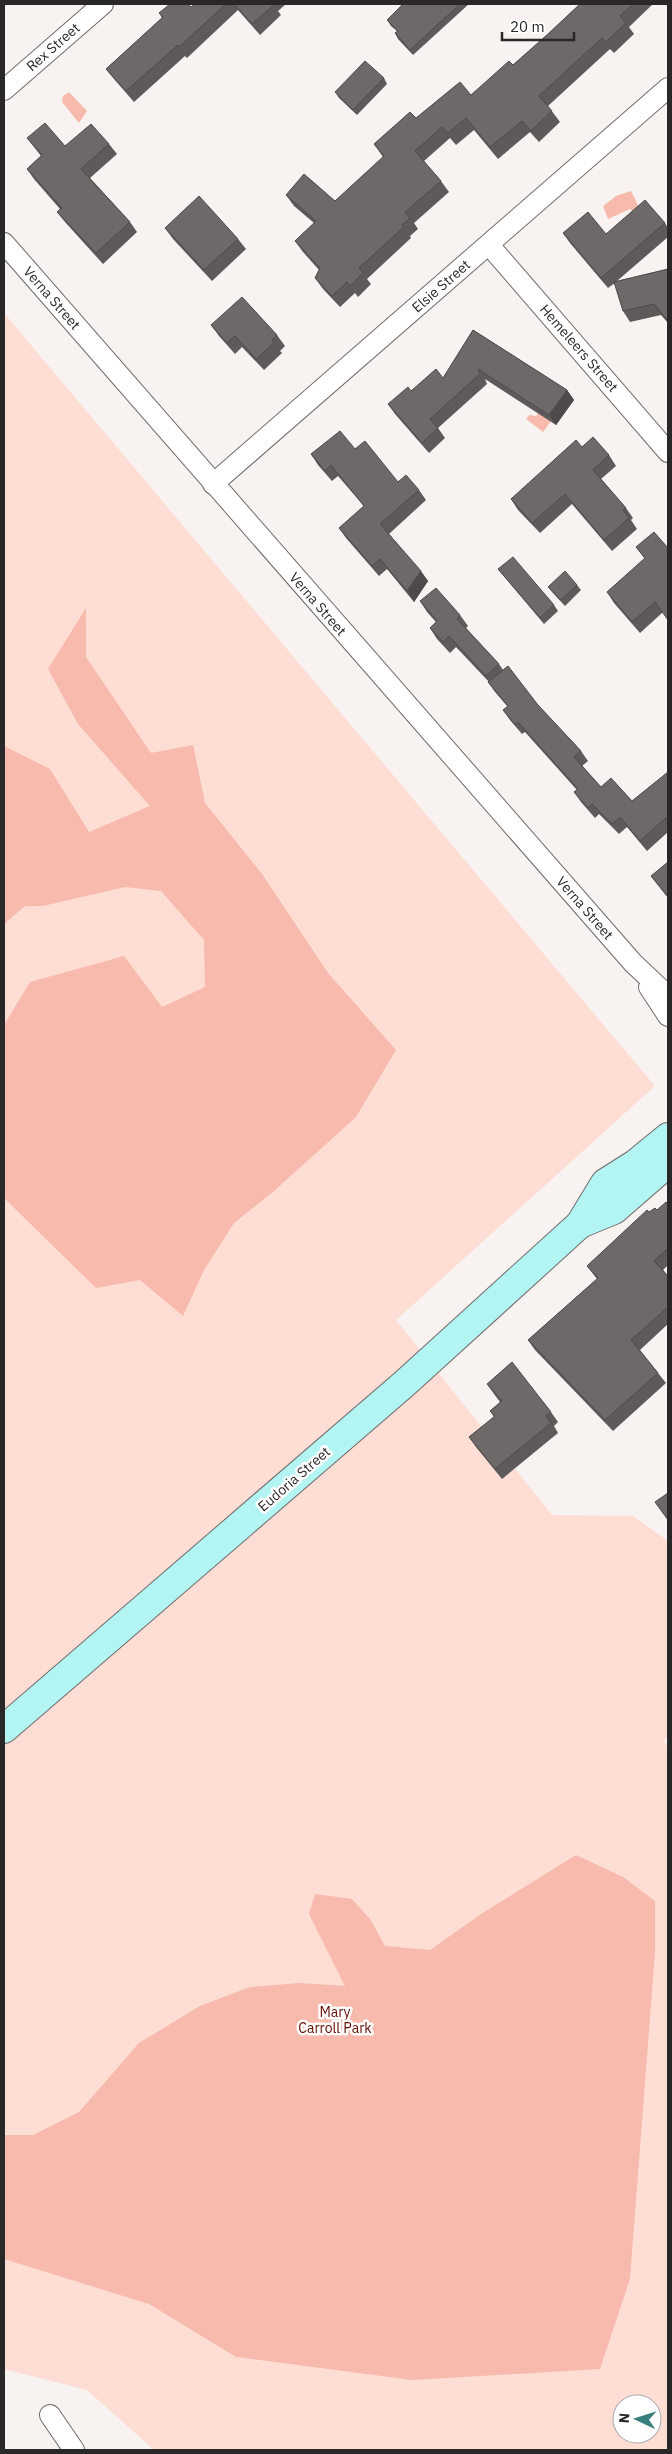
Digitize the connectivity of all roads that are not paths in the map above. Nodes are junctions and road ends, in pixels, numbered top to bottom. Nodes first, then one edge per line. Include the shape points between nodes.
1 (103, 4) edge
2 (668, 88) edge
3 (4, 90) edge
4 (4, 244) edge
5 (489, 245) junction
6 (668, 452) edge
7 (212, 484) junction
8 (633, 963) junction
9 (668, 996) edge
10 (668, 1016) edge
11 (668, 1137) edge
12 (668, 1163) edge
13 (580, 1224) junction
14 (4, 1729) edge
15 (50, 2414) dead end
16 (74, 2450) edge

1 - 3 street, Rex Street
2 - 5 street, Elsie Street
4 - 7 street, Verna Street
5 - 6 street, Hemeleers Street
5 - 7 street, Elsie Street
7 - 8 street, Verna Street
8 - 9 street, Verna Street
8 - 10 street, Verna Street
11 - 13 street, Eudoria Street via 605,1183
12 - 13 street, Eudoria Street via 614,1210
13 - 14 street, Eudoria Street via 404,1384
15 - 16 street

